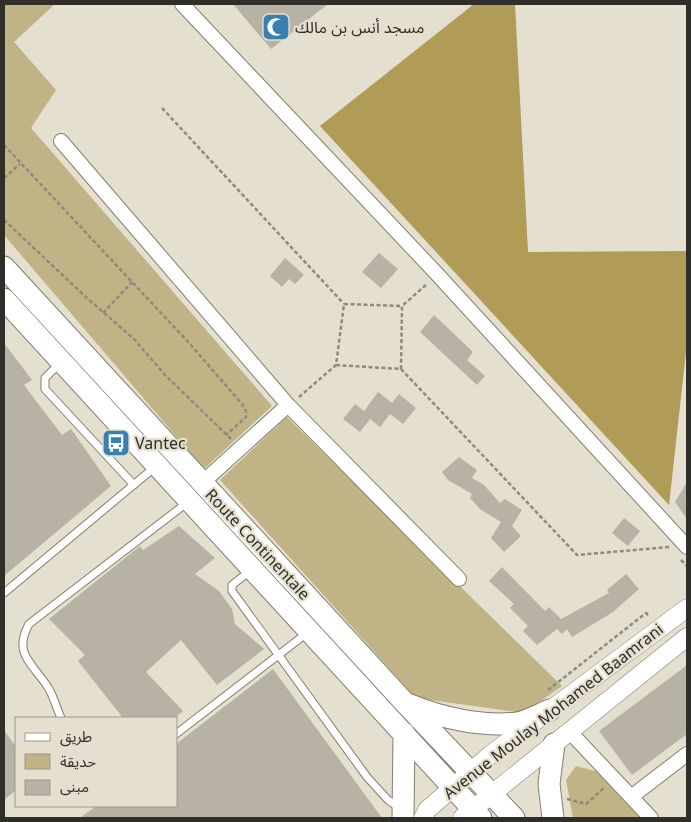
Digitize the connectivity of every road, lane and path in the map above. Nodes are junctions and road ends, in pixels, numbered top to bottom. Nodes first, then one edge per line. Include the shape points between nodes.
1 (182, 4) edge
2 (162, 108) dead end
3 (61, 141) dead end
4 (4, 145) edge
5 (20, 164) junction
6 (4, 178) edge
7 (4, 220) edge
8 (4, 267) edge
9 (437, 274) junction
10 (132, 282) junction
11 (344, 304) junction
12 (402, 306) junction
13 (7, 308) edge
14 (104, 313) junction
15 (62, 362) junction
16 (336, 365) junction
17 (401, 369) junction
18 (288, 405) junction
19 (226, 435) junction
20 (242, 448) junction
21 (157, 466) junction
22 (202, 483) junction
23 (134, 485) junction
24 (189, 501) junction
25 (687, 547) edge
26 (687, 566) edge
27 (252, 569) junction
28 (460, 579) dead end
29 (4, 593) edge
30 (687, 608) edge
31 (651, 618) dead end
32 (309, 631) junction
33 (687, 637) edge
34 (278, 656) junction
35 (548, 701) junction
36 (406, 704) junction
37 (61, 717) edge
38 (178, 732) edge
39 (404, 734) junction
40 (562, 737) junction
41 (687, 754) edge
42 (470, 771) junction
43 (614, 779) junction
44 (452, 787) junction
45 (492, 794) junction
46 (550, 794) junction
47 (631, 797) junction
48 (472, 815) edge
49 (410, 816) edge
50 (514, 818) edge
51 (552, 818) edge
52 (651, 818) edge

1 - 9 street
2 - 11 path
3 - 18 street
4 - 5 path
5 - 6 path
5 - 10 path
7 - 14 path
8 - 22 main road, Route Continentale
9 - 12 path
9 - 25 street
10 - 14 path
10 - 19 path via 242,404 246,417
11 - 12 path
11 - 16 path
12 - 17 path
13 - 15 main road, Route Continentale
14 - 19 path via 134,339
15 - 21 main road, Route Continentale
15 - 23 lane via 45,378 45,389
16 - 17 path
16 - 18 path
17 - 26 path via 577,555 670,547
18 - 20 street
18 - 28 street
19 - 20 path
20 - 22 street
21 - 23 lane
21 - 24 main road, Route Continentale
22 - 36 main road, Route Continentale
23 - 29 lane
24 - 27 main road, Route Continentale
24 - 37 lane via 29,624 22,636 22,646 32,668 49,688
27 - 32 main road, Route Continentale
27 - 34 lane via 232,585 232,591
30 - 35 street, Avenue Moulay Mohamed Baamrani
31 - 35 path via 646,613
32 - 34 lane
32 - 39 main road, Route Continentale
33 - 40 street, Avenue Moulay Mohamed Baamrani
34 - 38 lane
34 - 49 lane via 367,777 388,800
35 - 36 main road via 519,723 445,716
35 - 42 street, Avenue Moulay Mohamed Baamrani
36 - 42 main road, Route Continentale
39 - 44 main road, Route Continentale
39 - 49 main road
40 - 43 street
40 - 45 street, Avenue Moulay Mohamed Baamrani
40 - 46 main road via 550,764
41 - 47 street
42 - 44 street, Avenue Moulay Mohamed Baamrani
42 - 45 main road, Route Continentale
43 - 46 path via 586,804
43 - 47 street
44 - 48 main road, Route Continentale
44 - 49 street, Avenue Moulay Mohamed Baamrani via 427,810
45 - 48 street, Avenue Moulay Mohamed Baamrani
45 - 50 main road, Route Continentale
46 - 51 main road
47 - 52 street

